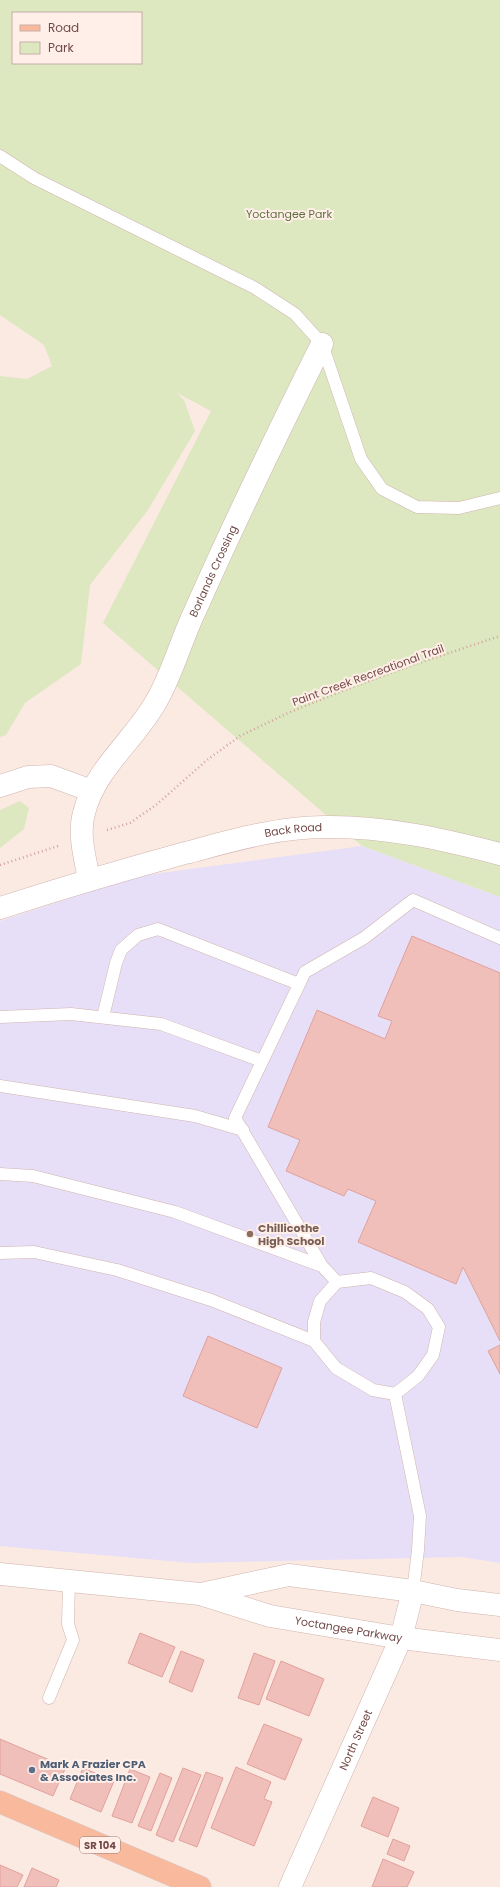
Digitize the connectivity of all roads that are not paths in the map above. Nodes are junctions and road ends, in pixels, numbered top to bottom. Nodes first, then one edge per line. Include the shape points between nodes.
1 (0, 156) edge
2 (322, 344) junction
3 (500, 498) edge
4 (0, 786) edge
5 (92, 791) junction
6 (500, 854) edge
7 (89, 879) junction
8 (0, 908) edge
9 (500, 938) edge
10 (299, 984) junction
11 (0, 1017) edge
12 (103, 1017) junction
13 (262, 1061) junction
14 (0, 1086) edge
15 (243, 1130) junction
16 (0, 1174) edge
17 (0, 1253) edge
18 (322, 1266) junction
19 (337, 1282) junction
20 (314, 1341) junction
21 (395, 1394) junction
22 (0, 1574) edge
23 (69, 1582) junction
24 (413, 1591) junction
25 (200, 1594) junction
26 (500, 1605) edge
27 (401, 1638) junction
28 (500, 1650) edge
29 (49, 1698) dead end
30 (0, 1802) edge
31 (200, 1887) edge
32 (290, 1887) edge

1 - 2 lane via 34,178 255,288 295,314
2 - 3 lane via 361,459 382,489 416,506 460,508
2 - 5 street, Borlands Crossing via 194,612 158,700 140,727 109,763
4 - 5 street via 28,777 51,776
5 - 7 street, Borlands Crossing via 83,814 82,838
6 - 7 street, Back Road via 437,838 369,828 323,827 261,833
7 - 8 street, Back Road
9 - 10 lane via 413,900 364,938 305,972
10 - 12 lane via 158,930 138,935 121,950
10 - 13 lane
11 - 12 lane via 71,1014
12 - 13 lane via 161,1024
13 - 15 lane via 235,1118
14 - 15 lane via 195,1116
15 - 18 lane
16 - 18 lane via 33,1176 175,1212
17 - 20 lane via 34,1252 117,1270 211,1300
18 - 19 lane
19 - 20 lane via 320,1301 314,1322
19 - 21 lane via 370,1278 405,1292 428,1309 439,1327 433,1355 418,1376
20 - 21 lane via 336,1368 373,1390
21 - 24 lane via 420,1516
22 - 23 street, Yoctangee Parkway
23 - 25 street, Yoctangee Parkway
23 - 29 lane via 68,1624 73,1640
24 - 25 street, Yoctangee Parkway via 289,1575
24 - 26 street, Yoctangee Parkway
24 - 27 street, North Street
25 - 27 street, Yoctangee Parkway via 270,1616
27 - 28 street, Yoctangee Parkway
27 - 32 street, North Street
30 - 31 main road, SR 104

